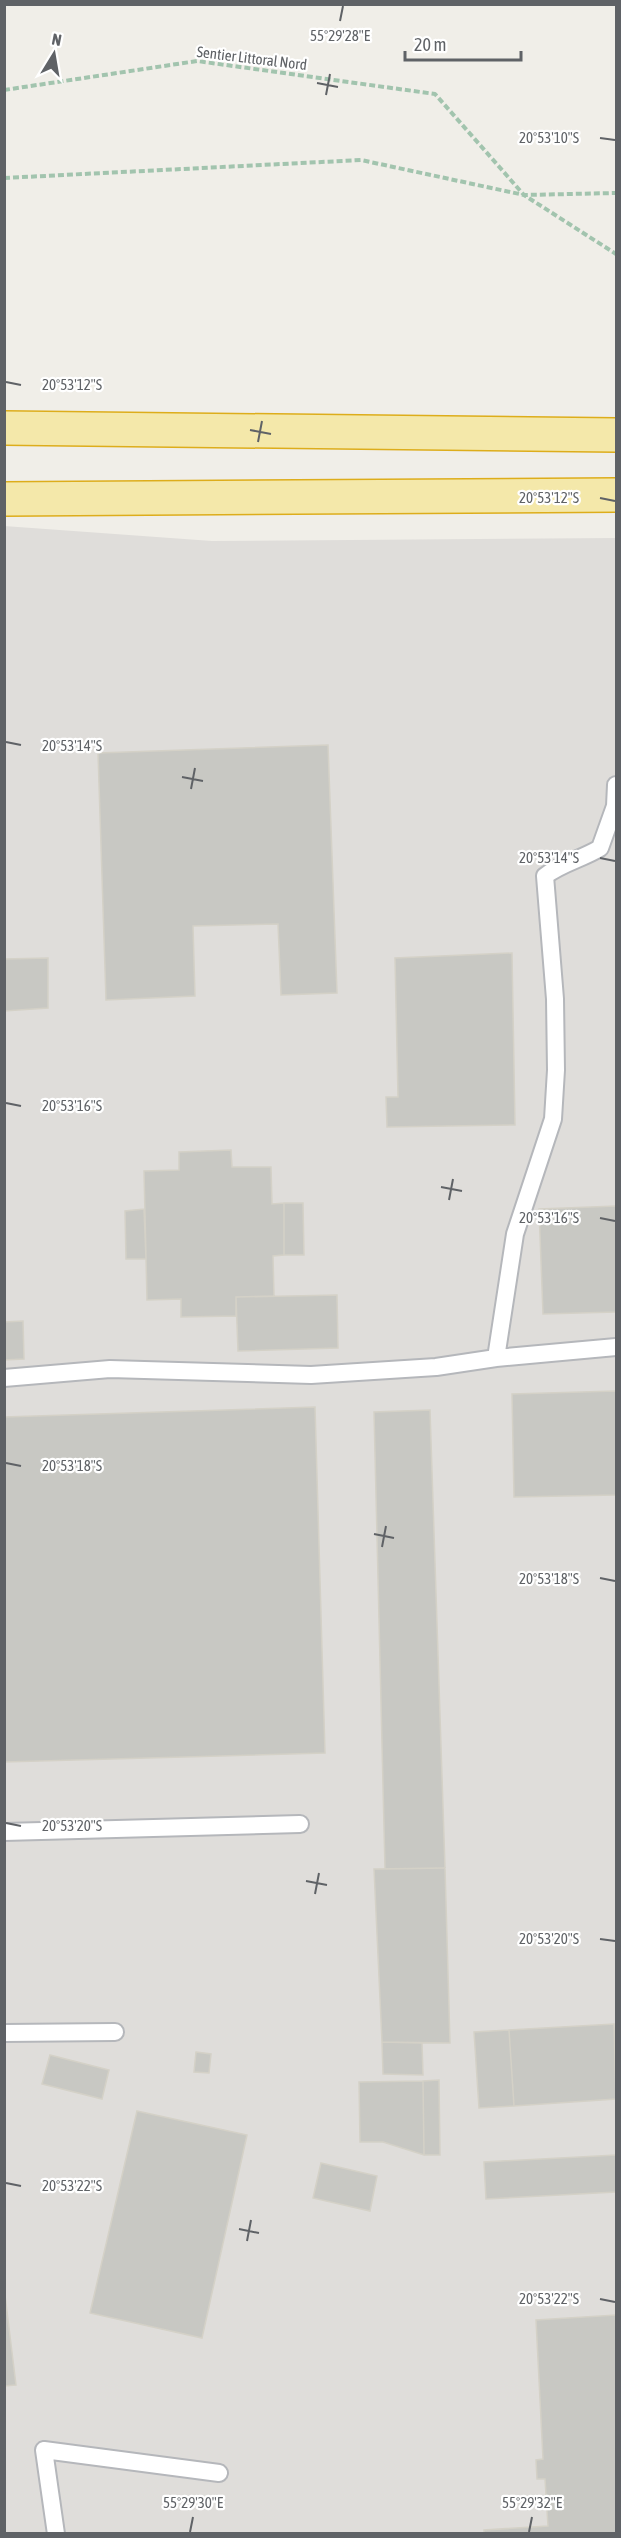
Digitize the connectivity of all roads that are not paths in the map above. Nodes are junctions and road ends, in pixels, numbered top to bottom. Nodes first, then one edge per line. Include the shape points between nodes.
1 (4, 428) edge
2 (616, 435) edge
3 (616, 495) edge
4 (14, 498) edge
5 (616, 785) edge
6 (616, 1347) edge
7 (496, 1358) junction
8 (4, 1378) edge
9 (300, 1824) dead end
10 (4, 1832) edge
11 (115, 2032) dead end
12 (4, 2033) edge
13 (219, 2473) dead end
14 (56, 2534) edge

1 - 2 highway
3 - 4 highway
5 - 7 lane via 615,806 600,848 558,866 545,876 555,999 553,1119 515,1233
6 - 7 lane
7 - 8 lane via 436,1367 311,1375 110,1369
9 - 10 lane
11 - 12 lane
13 - 14 lane via 44,2450

